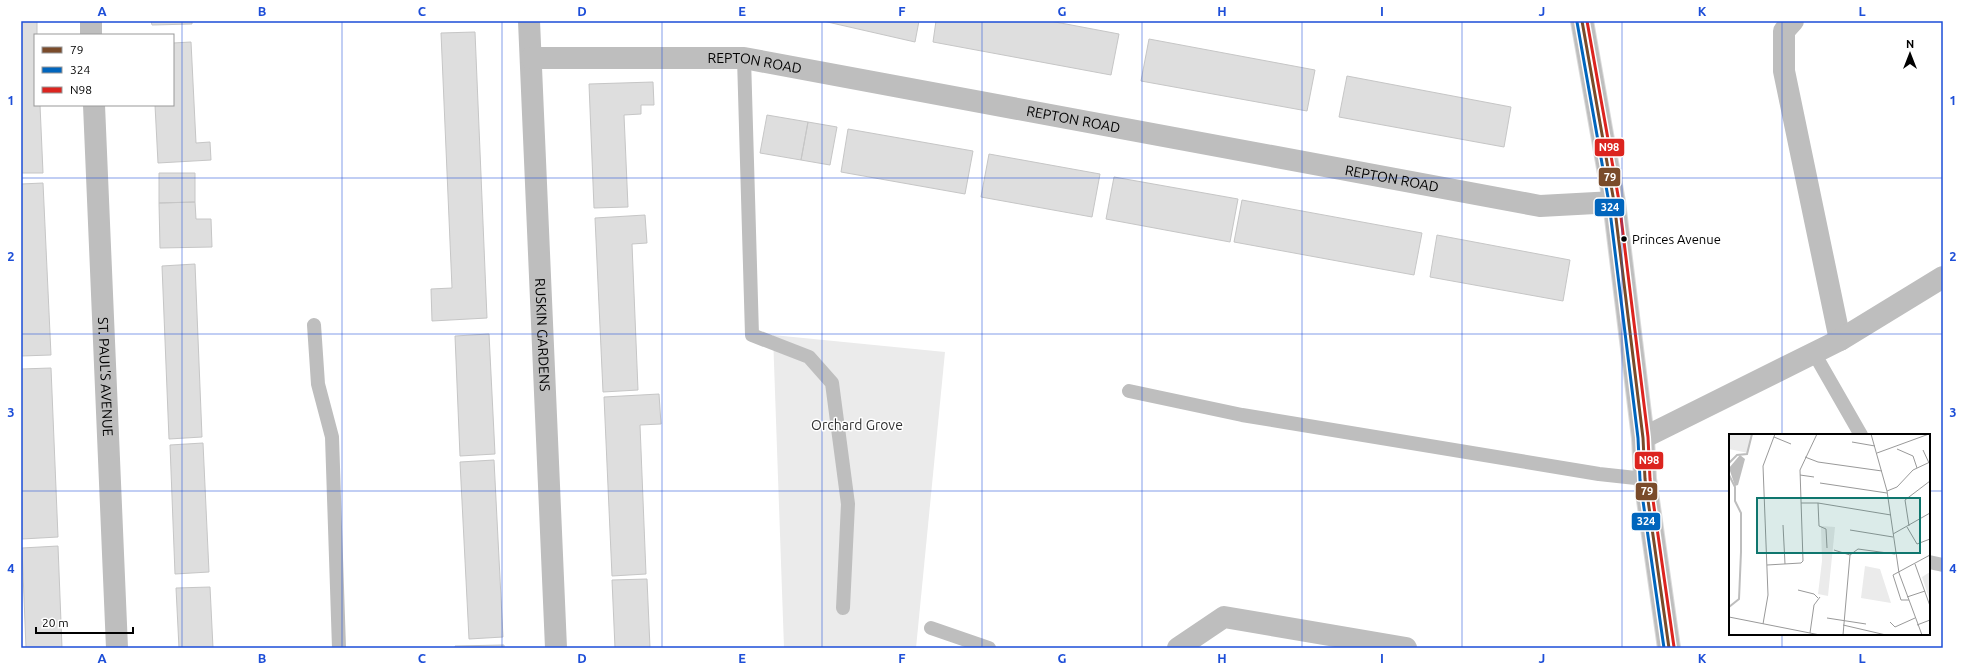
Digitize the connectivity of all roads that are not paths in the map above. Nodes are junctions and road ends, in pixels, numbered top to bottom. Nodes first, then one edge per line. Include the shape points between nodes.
1 (91, 21) edge
2 (529, 21) edge
3 (1582, 21) edge
4 (1793, 21) edge
5 (91, 34) edge
6 (530, 58) junction
7 (744, 58) junction
8 (94, 106) edge
9 (1614, 202) junction
10 (1943, 278) edge
11 (314, 325) dead end
12 (1840, 340) junction
13 (1814, 353) junction
14 (1129, 391) dead end
15 (1860, 434) edge
16 (1643, 438) junction
17 (1645, 479) junction
18 (1930, 562) edge
19 (1943, 565) edge
20 (843, 608) dead end
21 (931, 628) dead end
22 (117, 648) edge
23 (339, 648) edge
24 (556, 648) edge
25 (989, 648) edge
26 (1178, 648) edge
27 (1406, 648) edge
28 (1669, 648) edge

1 - 5 street
2 - 6 street, RUSKIN GARDENS
3 - 9 street
4 - 12 street via 1784,31 1784,71
6 - 7 street, REPTON ROAD
6 - 24 street, RUSKIN GARDENS
7 - 9 street, REPTON ROAD via 1540,206
7 - 20 lane via 752,335 809,357 832,382 848,504
8 - 22 street, ST. PAUL'S AVENUE
9 - 16 street
10 - 12 street
11 - 23 lane via 318,384 332,437
12 - 13 street
13 - 15 lane
13 - 16 street
14 - 17 lane via 1242,415 1599,474
16 - 17 street
17 - 28 street
18 - 19 lane
21 - 25 lane
26 - 27 street via 1224,617

